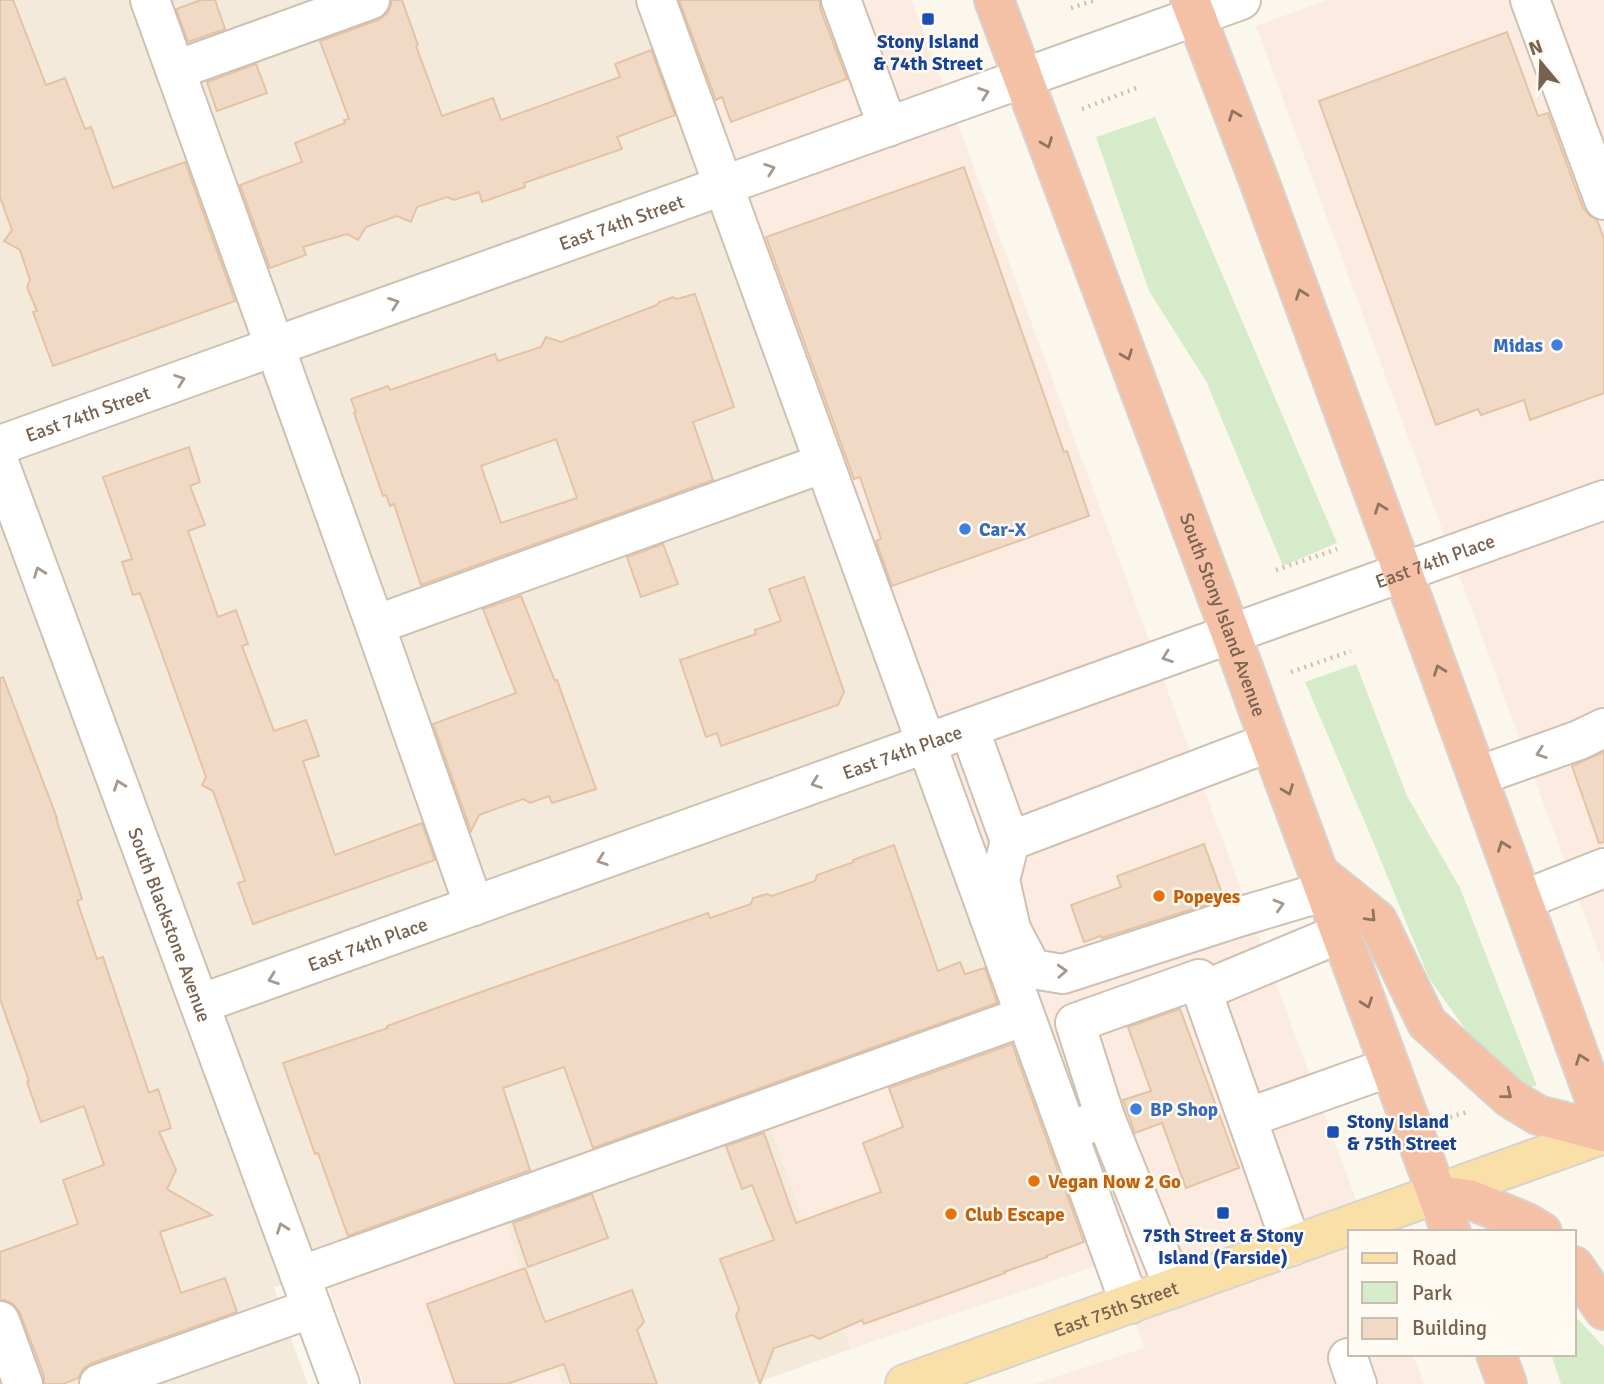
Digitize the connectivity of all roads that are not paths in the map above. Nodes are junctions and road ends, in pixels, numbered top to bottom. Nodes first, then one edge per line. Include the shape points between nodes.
1 (150, 0) edge
2 (370, 0) edge
3 (656, 0) edge
4 (841, 0) edge
5 (994, 0) edge
6 (1241, 0) edge
7 (1530, 0) edge
8 (1193, 8) edge
9 (176, 70) junction
10 (1023, 79) junction
11 (888, 127) junction
12 (724, 186) junction
13 (1602, 191) edge
14 (274, 346) junction
15 (0, 444) edge
16 (824, 463) junction
17 (0, 465) edge
18 (1604, 500) edge
19 (1403, 572) junction
20 (375, 625) junction
21 (1231, 634) junction
22 (969, 728) junction
23 (1604, 728) edge
24 (926, 743) junction
25 (1270, 743) junction
26 (1478, 776) junction
27 (1010, 841) junction
28 (1604, 868) edge
29 (1322, 882) junction
30 (1523, 900) junction
31 (474, 906) junction
32 (1341, 933) junction
33 (1202, 991) junction
34 (200, 1004) junction
35 (1025, 1016) junction
36 (1391, 1067) junction
37 (1105, 1117) junction
38 (1247, 1118) junction
39 (1604, 1124) edge
40 (1068, 1132) junction
41 (1604, 1133) edge
42 (1438, 1195) junction
43 (1450, 1230) edge
44 (1539, 1230) edge
45 (1292, 1246) junction
46 (1576, 1269) edge
47 (1174, 1288) junction
48 (306, 1292) junction
49 (1130, 1304) junction
50 (1604, 1310) edge
51 (0, 1321) edge
52 (1497, 1356) edge
53 (23, 1384) edge
54 (99, 1384) edge
55 (340, 1384) edge
56 (905, 1384) edge
57 (1507, 1384) edge

1 - 9 street
2 - 9 street
3 - 12 street
4 - 11 street
5 - 10 highway, South Stony Island Avenue
6 - 8 street, East 74th Street
7 - 13 street
8 - 10 street, East 74th Street
19 -> 8 highway
9 - 14 street
11 -> 10 street, East 74th Street
10 -> 21 highway, South Stony Island Avenue
12 -> 11 street, East 74th Street
14 -> 12 street, East 74th Street
12 - 16 street
15 -> 14 street, East 74th Street
14 - 20 street
16 - 20 street
16 - 24 street
34 -> 17 street, South Blackstone Avenue
18 - 19 street, East 74th Place
19 - 21 street, East 74th Place
26 -> 19 highway
20 - 31 street
21 -> 22 street, East 74th Place
21 - 25 highway, South Stony Island Avenue
22 - 24 street, East 74th Place
22 - 27 street
23 -> 26 street
24 -> 31 street, East 74th Place
24 - 35 street
25 - 27 street
25 -> 29 highway, South Stony Island Avenue
30 -> 26 highway
27 -> 29 street via 1000,880 1011,929 1032,969 1063,974 1242,916
28 - 30 street
29 - 32 highway, South Stony Island Avenue
29 -> 41 highway via 1377,920 1427,1023 1510,1098 1538,1115
39 -> 30 highway
31 -> 34 street, East 74th Place
32 - 33 street
32 -> 36 highway, South Stony Island Avenue
33 - 37 street via 1199,979 1075,1023
33 - 38 street
48 -> 34 street, South Blackstone Avenue
35 - 40 street
35 - 48 street
36 - 38 street
36 - 42 highway, South Stony Island Avenue
37 - 40 street
37 - 47 street
38 - 45 street
40 - 49 street
41 - 42 main road, East 75th Street
42 - 43 highway, South Stony Island Avenue
42 - 44 highway via 1469,1199
42 - 45 main road, East 75th Street
45 - 47 main road, East 75th Street
46 - 50 highway
47 - 49 main road, East 75th Street
48 - 54 street
48 - 55 street, South Blackstone Avenue
49 - 56 main road, East 75th Street
51 - 53 street
52 - 57 highway

